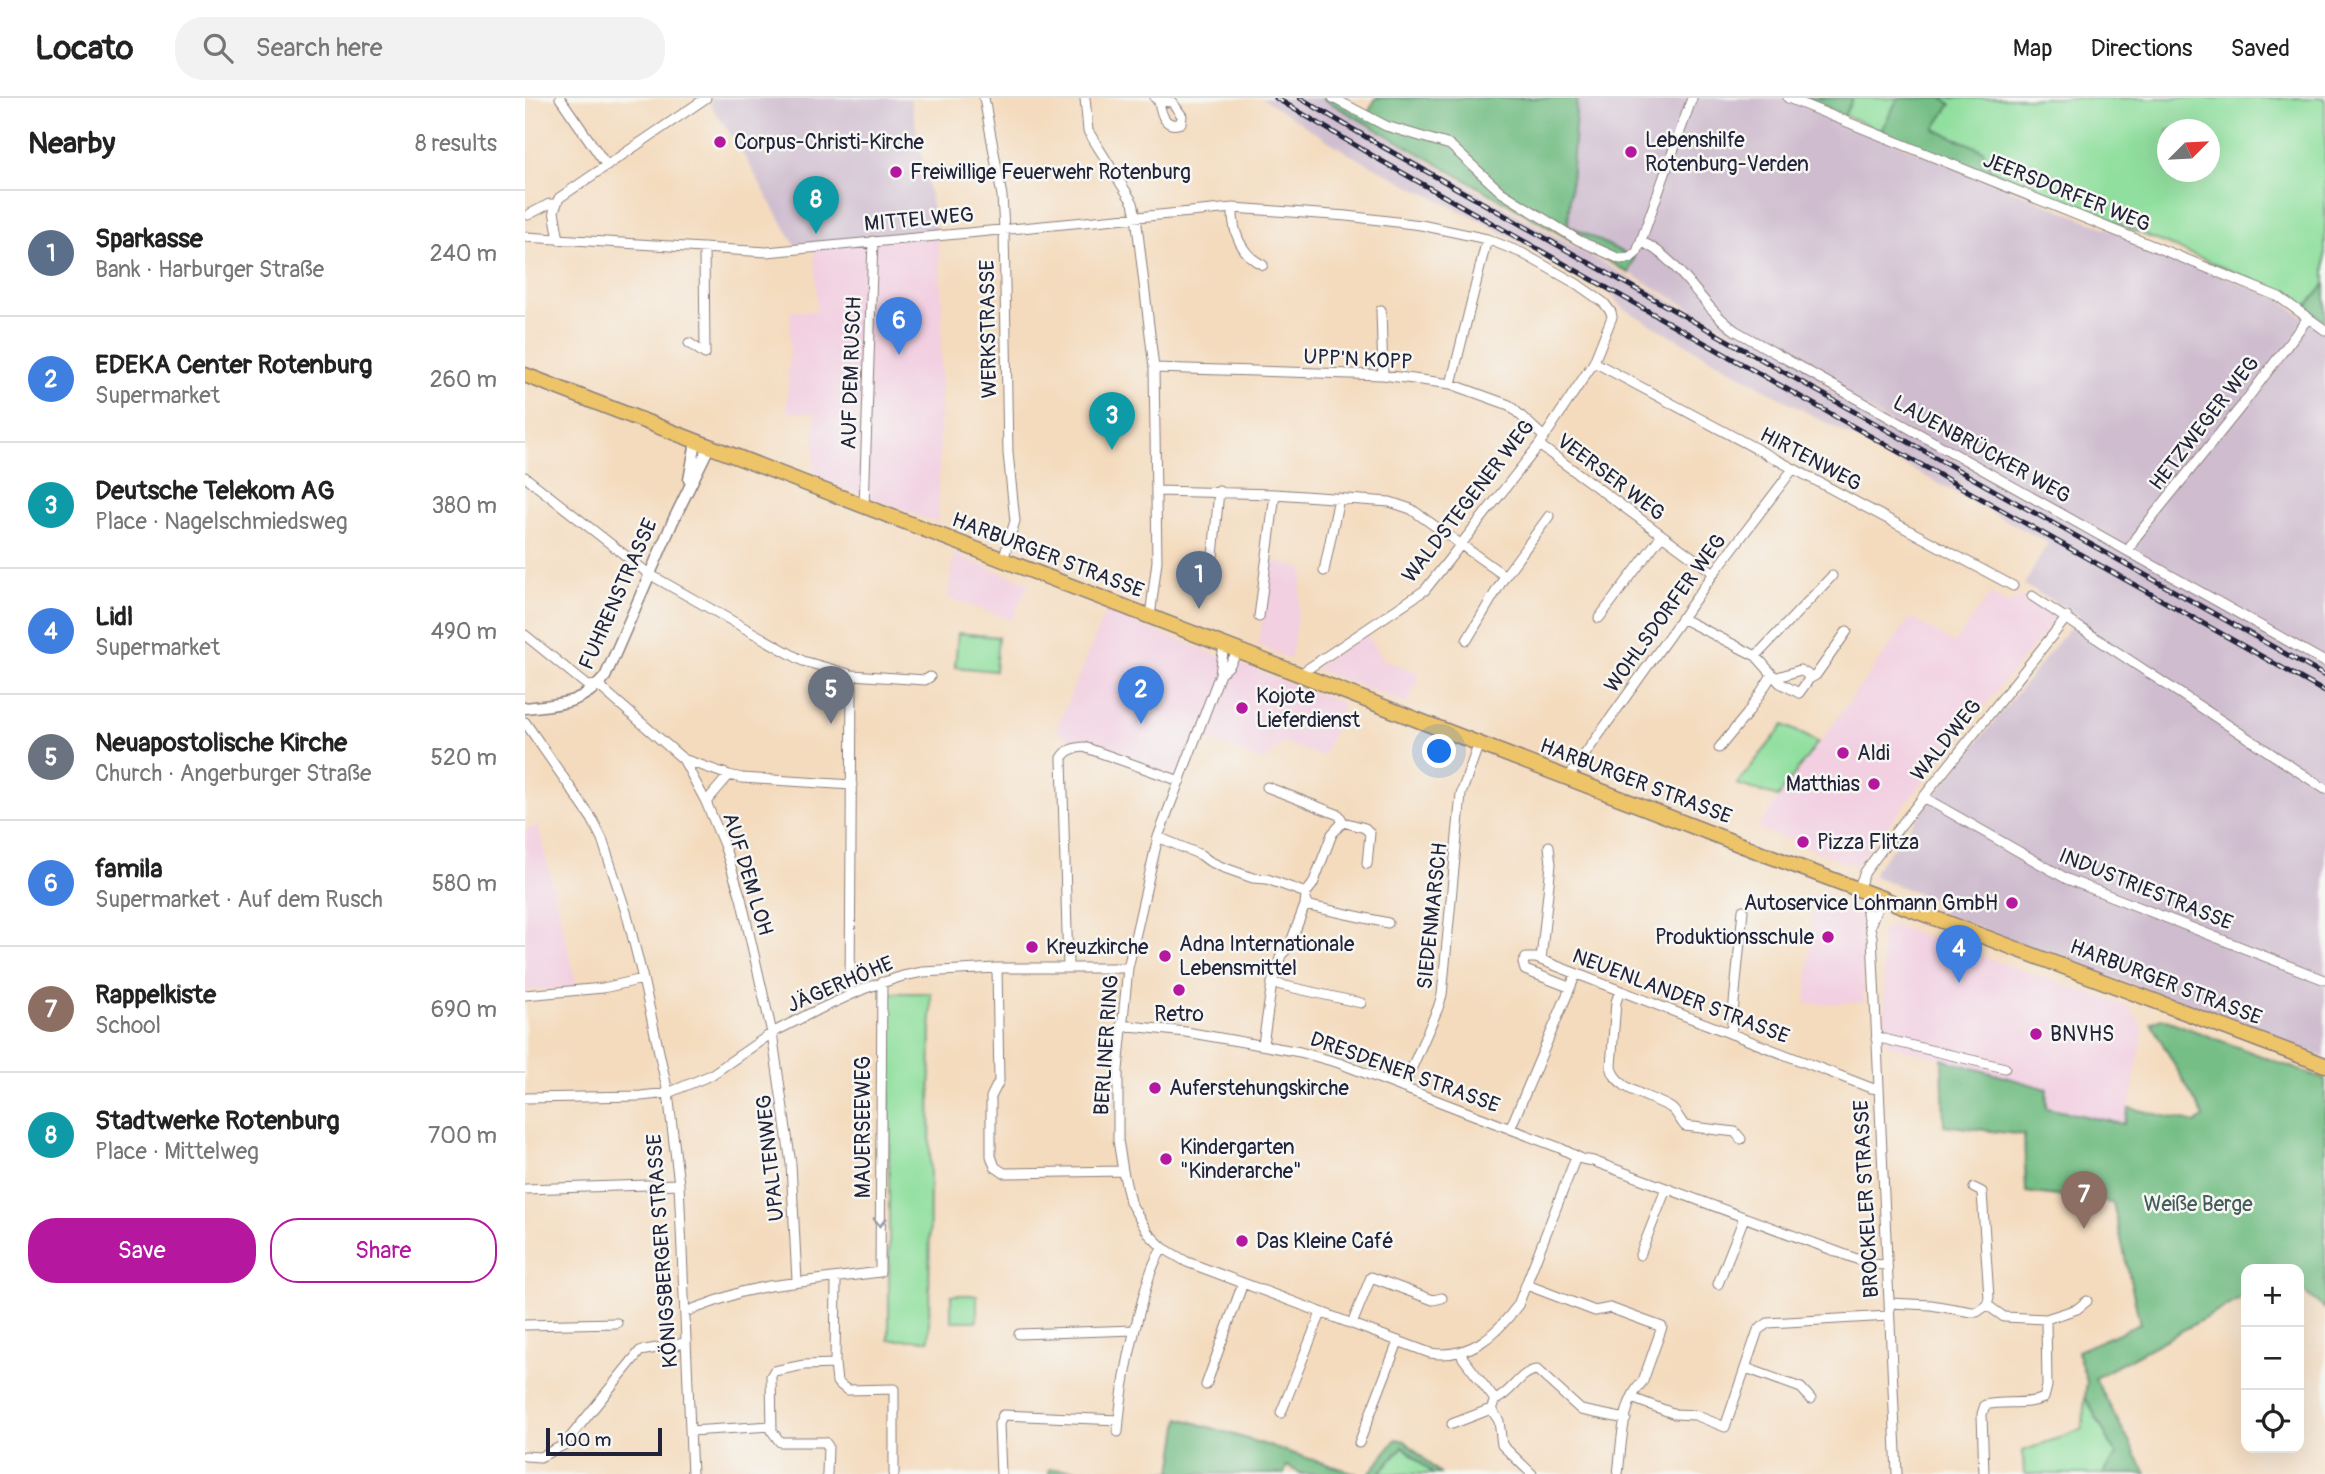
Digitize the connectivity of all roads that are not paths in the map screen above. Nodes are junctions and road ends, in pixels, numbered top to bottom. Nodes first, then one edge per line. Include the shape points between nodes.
1 (560, 98) edge
2 (706, 98) edge
3 (983, 98) edge
4 (1085, 98) edge
5 (1333, 98) edge
6 (1692, 98) edge
7 (1788, 98) edge
8 (694, 101) edge
9 (607, 166) junction
10 (555, 204) junction
11 (1233, 208) junction
12 (528, 215) dead end
13 (1136, 216) junction
14 (1004, 229) junction
15 (525, 237) edge
16 (1487, 239) junction
17 (559, 240) junction
18 (873, 241) junction
19 (1642, 242) junction
20 (704, 248) junction
21 (1263, 265) dead end
22 (1609, 307) joint
23 (1381, 310) dead end
24 (2308, 318) junction
25 (2325, 330) edge
26 (689, 344) dead end
27 (1594, 362) junction
28 (1154, 368) junction
29 (525, 375) edge
30 (1383, 375) junction
31 (1451, 384) junction
32 (1541, 440) junction
33 (702, 444) junction
34 (1793, 469) junction
35 (525, 477) edge
36 (1157, 491) junction
37 (1219, 491) junction
38 (1275, 494) junction
39 (1339, 498) junction
40 (865, 507) junction
41 (1549, 516) dead end
42 (1661, 536) junction
43 (1460, 543) junction
44 (2128, 551) junction
45 (1213, 556) dead end
46 (1003, 560) junction
47 (1324, 571) dead end
48 (1714, 573) junction
49 (649, 574) junction
50 (1505, 576) junction
51 (1832, 576) dead end
52 (2013, 586) dead end
53 (2032, 596) dead end
54 (1150, 617) junction
55 (1259, 617) dead end
56 (2067, 617) junction
57 (1599, 618) dead end
58 (1681, 618) junction
59 (1847, 631) dead end
60 (525, 635) edge
61 (1467, 640) dead end
62 (1224, 645) junction
63 (1238, 651) junction
64 (1756, 656) junction
65 (2325, 662) edge
66 (852, 674) junction
67 (1220, 674) junction
68 (1300, 674) junction
69 (1774, 676) junction
70 (930, 677) dead end
71 (1809, 679) junction
72 (598, 685) junction
73 (525, 708) edge
74 (525, 722) edge
75 (1479, 743) junction
76 (1719, 748) dead end
77 (683, 759) junction
78 (729, 775) junction
79 (1567, 778) junction
80 (1180, 780) junction
81 (852, 785) junction
82 (1267, 787) dead end
83 (2325, 789) edge
84 (1923, 797) junction
85 (706, 803) junction
86 (1343, 822) junction
87 (1158, 837) junction
88 (1549, 846) dead end
89 (1367, 864) dead end
90 (1306, 893) junction
91 (1870, 894) junction
92 (1305, 905) junction
93 (1744, 910) dead end
94 (1388, 923) dead end
95 (1541, 960) junction
96 (1067, 967) junction
97 (997, 968) junction
98 (1128, 968) junction
99 (1576, 974) junction
100 (643, 979) junction
101 (2325, 980) edge
102 (882, 982) junction
103 (1272, 983) junction
104 (1569, 987) junction
105 (1620, 991) junction
106 (525, 995) edge
107 (850, 995) junction
108 (1361, 1003) dead end
109 (1121, 1026) junction
110 (772, 1033) junction
111 (1731, 1034) junction
112 (1876, 1039) junction
113 (1263, 1044) junction
114 (2325, 1065) edge
115 (2005, 1068) dead end
116 (1403, 1088) junction
117 (1879, 1089) junction
118 (668, 1093) junction
119 (525, 1098) edge
120 (1510, 1129) junction
121 (1741, 1139) dead end
122 (1576, 1157) junction
123 (1123, 1171) junction
124 (679, 1184) junction
125 (1974, 1188) dead end
126 (525, 1189) edge
127 (1666, 1189) junction
128 (1744, 1218) junction
129 (1163, 1248) junction
130 (1640, 1255) dead end
131 (1887, 1265) junction
132 (836, 1279) junction
133 (797, 1281) junction
134 (1243, 1283) junction
135 (1718, 1284) dead end
136 (1527, 1285) junction
137 (1442, 1298) dead end
138 (2087, 1301) dead end
139 (1889, 1303) junction
140 (1987, 1305) junction
141 (685, 1312) junction
142 (1321, 1313) junction
143 (1889, 1316) junction
144 (2046, 1319) junction
145 (617, 1323) dead end
146 (1352, 1324) junction
147 (525, 1325) edge
148 (1134, 1330) junction
149 (1019, 1334) dead end
150 (1398, 1342) junction
151 (685, 1343) junction
152 (1461, 1353) junction
153 (835, 1364) junction
154 (1746, 1367) junction
155 (1206, 1385) dead end
156 (1632, 1398) junction
157 (1811, 1399) dead end
158 (1493, 1405) junction
159 (1282, 1413) dead end
160 (1626, 1419) junction
161 (1119, 1420) junction
162 (1452, 1424) dead end
163 (772, 1426) junction
164 (690, 1432) junction
165 (1118, 1432) dead end
166 (1359, 1443) dead end
167 (525, 1456) edge
168 (692, 1474) edge
169 (827, 1474) edge
170 (894, 1474) edge
171 (1001, 1474) edge
172 (1532, 1474) edge
173 (1618, 1474) edge
174 (1897, 1474) edge
175 (1984, 1474) edge

1 - 9 street
2 - 8 street
3 - 14 street, WERKSTRASSE
4 - 13 street via 1088,131 1133,203
5 - 19 street via 1386,126 1450,145 1501,192 1578,240 1620,259 1634,256
6 - 19 street
7 - 24 street, JEERSDORFER WEG via 2279,297
8 - 9 street
9 - 10 street
10 - 12 street
10 - 17 street
11 - 13 street, MITTELWEG
11 - 16 street, MITTELWEG via 1421,225
11 - 21 street via 1241,246 1250,259
13 - 14 street, MITTELWEG
13 - 28 street
14 - 18 street, MITTELWEG
14 - 46 street, WERKSTRASSE via 1008,453 1014,521
15 - 17 street, MITTELWEG
16 - 22 street, MITTELWEG via 1559,273
16 - 31 street
17 - 20 street, MITTELWEG
18 - 20 street, MITTELWEG via 767,252
18 - 40 street, AUF DEM RUSCH
19 - 44 street, LAUENBRÜCKER WEG via 1658,250 1736,331
20 - 26 street via 705,354
22 - 27 street, WALDSTEGENER WEG via 1612,317
23 - 30 street
24 - 25 street, JEERSDORFER WEG
24 - 44 street, HETZWEGER WEG
27 - 32 street, WALDSTEGENER WEG
27 - 34 street, HIRTENWEG
28 - 30 street, UPP'N KOPP
28 - 36 street
29 - 33 main road, HARBURGER STRASSE
30 - 31 street, UPP'N KOPP
31 - 32 street, UPP'N KOPP via 1510,405
32 - 42 street, VEERSER WEG
32 - 43 street, WALDSTEGENER WEG
33 - 40 main road, HARBURGER STRASSE
33 - 49 street, FUHRENSTRASSE via 689,486
34 - 48 street, WOHLSDORFER WEG
34 - 52 street, HIRTENWEG
35 - 49 street
36 - 37 street
36 - 54 street via 1157,561
37 - 38 street
37 - 45 street
38 - 39 street
38 - 55 street
39 - 43 street via 1390,502 1411,509
39 - 47 street
40 - 46 main road, HARBURGER STRASSE
41 - 50 street
42 - 48 street, VEERSER WEG
42 - 57 street, VEERSER WEG
43 - 50 street
43 - 68 street, WALDSTEGENER WEG via 1425,590
44 - 65 street, LAUENBRÜCKER WEG
46 - 54 main road, HARBURGER STRASSE
48 - 58 street, WOHLSDORFER WEG
49 - 66 street via 803,661
49 - 72 street, FUHRENSTRASSE via 611,666
50 - 61 street
51 - 64 street
53 - 56 street
54 - 62 main road, HARBURGER STRASSE
56 - 83 street
56 - 84 street, WALDWEG
58 - 64 street
58 - 79 street, WOHLSDORFER WEG
59 - 71 street
60 - 72 street, AUF DEM LOH via 588,686
62 - 63 main road, HARBURGER STRASSE
62 - 67 street, BERLINER RING
63 - 67 street, BERLINER RING
63 - 68 main road, HARBURGER STRASSE
64 - 69 street
66 - 70 street
66 - 81 street
67 - 80 street, BERLINER RING
68 - 75 main road, HARBURGER STRASSE
69 - 71 street via 1800,670
69 - 71 street via 1799,693
69 - 76 street
72 - 73 street, FUHRENSTRASSE via 576,700
72 - 77 street, AUF DEM LOH
74 - 100 street, KÖNIGSBERGER STRASSE via 602,839
75 - 79 main road, HARBURGER STRASSE
75 - 116 street, SIEDENMARSCH via 1461,794 1442,995
77 - 78 street
77 - 85 street, AUF DEM LOH
78 - 81 street
78 - 85 street
79 - 91 main road, HARBURGER STRASSE
80 - 87 street, BERLINER RING
80 - 96 street via 1084,747 1065,753
81 - 107 street
82 - 86 street via 1339,815
84 - 91 street, WALDWEG via 1865,872
84 - 101 street, INDUSTRIESTRASSE via 2067,880
85 - 110 street, AUF DEM LOH via 741,898
86 - 89 street via 1370,833
86 - 90 street via 1332,834
87 - 90 street via 1222,867
87 - 98 street, BERLINER RING
88 - 95 street
90 - 92 street
91 - 112 street, BROCKELER STRASSE via 1866,909 1871,923
91 - 114 main road, HARBURGER STRASSE
92 - 94 street
92 - 103 street
93 - 111 street
95 - 99 street, NEUENLANDER STRASSE
95 - 104 street, NEUENLANDER STRASSE via 1526,958 1525,970
96 - 97 street, JÄGERHÖHE
96 - 98 street, JÄGERHÖHE
97 - 102 street, JÄGERHÖHE via 923,972
97 - 123 street via 999,1081 991,1097 995,1167 1004,1173
98 - 109 street, BERLINER RING
99 - 104 street
99 - 105 street, NEUENLANDER STRASSE
100 - 106 street via 603,988
100 - 118 street, KÖNIGSBERGER STRASSE
102 - 107 street, JÄGERHÖHE
102 -> 132 street, MAUERSEEWEG via 880,1272
103 - 108 street
103 - 113 street
104 - 120 street
105 - 111 street, NEUENLANDER STRASSE
105 - 121 street via 1611,1066 1615,1076 1633,1091 1672,1108 1685,1126 1735,1132
107 - 110 street, JÄGERHÖHE
109 - 113 street, DRESDENER STRASSE
109 - 123 street, BERLINER RING via 1117,1116
110 - 118 street, JÄGERHÖHE via 711,1076
110 - 133 street, UPALTENWEG via 791,1164
111 - 117 street, NEUENLANDER STRASSE
112 - 115 street
112 - 117 street, BROCKELER STRASSE
113 - 116 street, DRESDENER STRASSE via 1320,1057
116 - 120 street, DRESDENER STRASSE
117 - 131 street, BROCKELER STRASSE
118 - 119 street, JÄGERHÖHE
118 - 124 street, KÖNIGSBERGER STRASSE
120 - 122 street, DRESDENER STRASSE
122 - 127 street, DRESDENER STRASSE
122 - 136 street
123 - 129 street, BERLINER RING via 1135,1213
124 - 126 street
124 - 141 street, KÖNIGSBERGER STRASSE
125 - 140 street via 1982,1192
127 - 128 street, DRESDENER STRASSE
127 - 130 street
128 - 131 street, DRESDENER STRASSE via 1870,1264
128 - 135 street
129 - 134 street, BERLINER RING
129 - 148 street via 1152,1268
131 - 139 street, BROCKELER STRASSE
132 - 133 street
132 - 153 street
133 - 141 street via 741,1292
134 - 142 street, BERLINER RING
134 - 155 street
136 - 152 street via 1518,1306 1498,1330
136 - 156 street via 1595,1311 1610,1308 1662,1327 1643,1381
137 - 146 street via 1433,1300 1371,1277
138 - 144 street
139 - 140 street via 1972,1312
139 - 143 street, BROCKELER STRASSE
140 - 144 street via 2004,1317
141 - 151 street, KÖNIGSBERGER STRASSE
142 - 146 street, BERLINER RING
142 - 159 street
143 - 154 street via 1767,1323 1758,1330
143 - 174 street, BROCKELER STRASSE
144 - 175 street via 2044,1398 1985,1405
145 - 147 street
146 - 150 street, BERLINER RING
148 - 149 street
148 - 161 street
150 - 152 street, BERLINER RING via 1440,1355
150 - 166 street
151 - 164 street, KÖNIGSBERGER STRASSE
151 - 167 street via 640,1351 564,1446 540,1457
152 - 158 street
153 - 163 street via 774,1371
153 - 170 street via 837,1382 847,1390 894,1389
154 - 156 street via 1725,1427
154 - 157 street via 1801,1388
156 - 160 street
158 - 160 street via 1528,1372 1537,1370 1581,1410
158 - 162 street
158 - 172 street via 1501,1445
160 - 173 street
161 - 165 street
161 - 171 street via 1003,1415 999,1424
163 - 164 street
163 - 169 street via 780,1442 825,1442
164 - 168 street, KÖNIGSBERGER STRASSE

